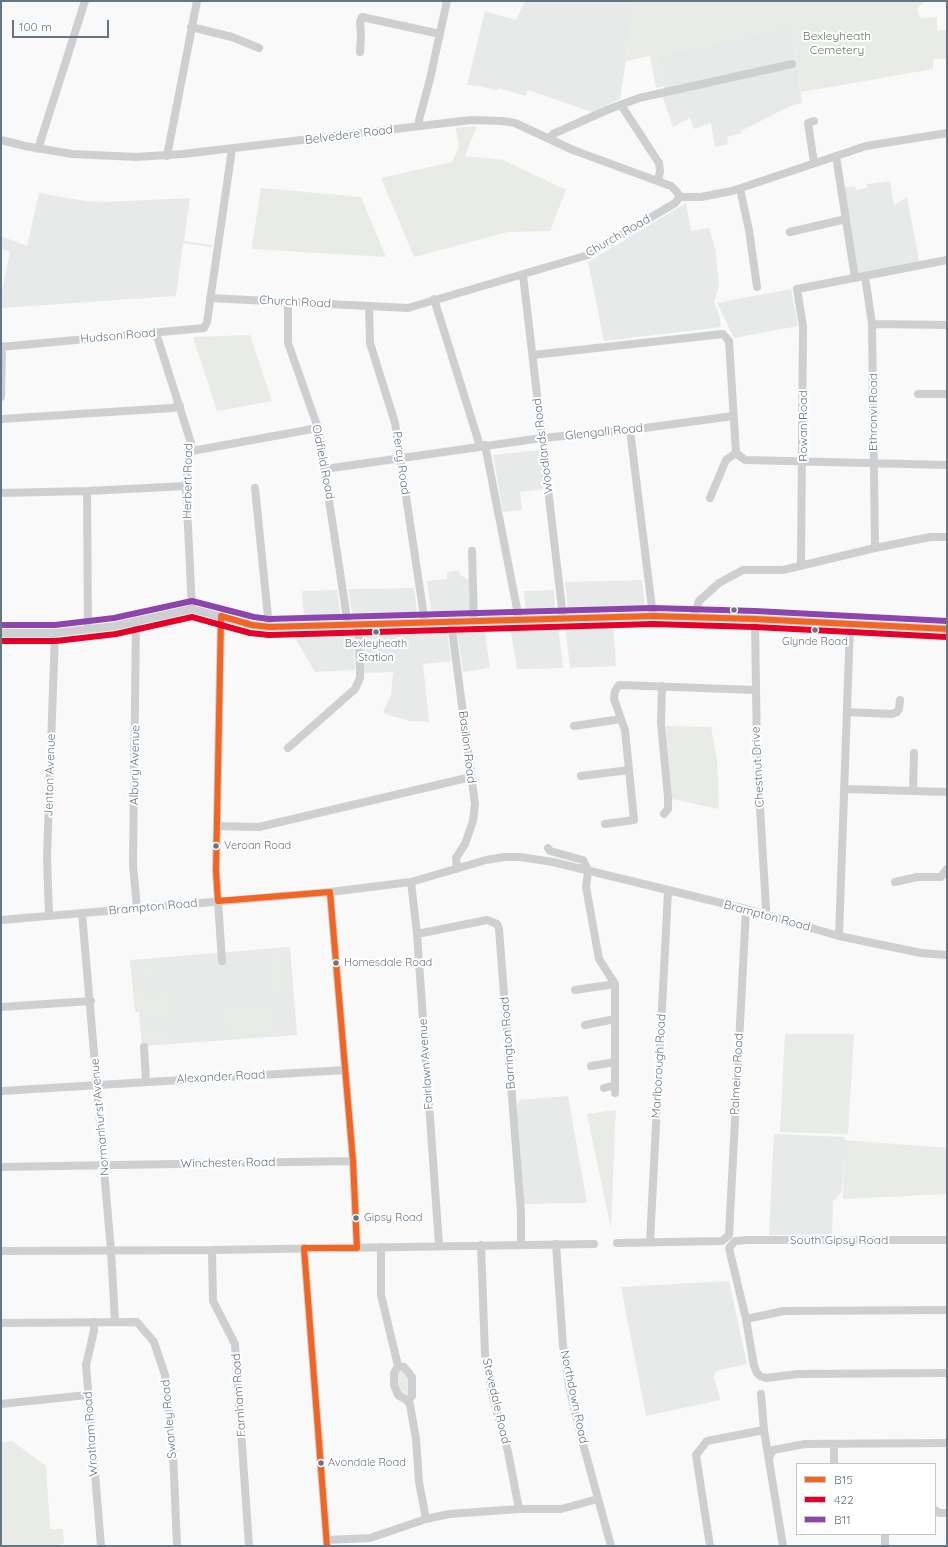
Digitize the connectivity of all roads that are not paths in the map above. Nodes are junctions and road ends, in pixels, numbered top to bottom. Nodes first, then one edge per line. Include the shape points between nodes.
1 (85, 1) edge
2 (196, 1) edge
3 (447, 1) edge
4 (191, 27) junction
5 (440, 34) junction
6 (258, 48) dead end
7 (360, 52) dead end
8 (792, 64) dead end
9 (621, 104) junction
10 (814, 121) dead end
11 (419, 126) junction
12 (947, 133) edge
13 (1, 140) edge
14 (549, 140) junction
15 (38, 149) junction
16 (232, 149) junction
17 (167, 156) junction
18 (836, 156) junction
19 (814, 163) junction
20 (658, 181) junction
21 (740, 189) junction
22 (680, 197) junction
23 (846, 219) junction
24 (790, 232) dead end
25 (947, 260) edge
26 (523, 275) junction
27 (865, 276) junction
28 (855, 278) junction
29 (757, 287) dead end
30 (210, 298) junction
31 (432, 300) junction
32 (288, 302) junction
33 (369, 306) junction
34 (872, 324) junction
35 (947, 325) edge
36 (156, 333) junction
37 (1, 347) edge
38 (533, 355) junction
39 (918, 394) dead end
40 (947, 394) edge
41 (1, 397) edge
42 (180, 406) junction
43 (733, 416) junction
44 (1, 419) edge
45 (318, 428) junction
46 (630, 430) junction
47 (542, 438) junction
48 (480, 446) junction
49 (192, 451) junction
50 (736, 453) junction
51 (400, 457) junction
52 (802, 461) junction
53 (873, 464) junction
54 (947, 465) edge
55 (325, 469) junction
56 (186, 486) junction
57 (255, 488) dead end
58 (87, 491) junction
59 (1, 493) edge
60 (710, 498) dead end
61 (947, 537) edge
62 (875, 548) junction
63 (472, 551) dead end
64 (801, 564) junction
65 (192, 610) junction
66 (221, 616) junction
67 (653, 616) junction
68 (694, 616) junction
69 (563, 617) junction
70 (518, 619) junction
71 (756, 619) junction
72 (136, 621) junction
73 (474, 621) junction
74 (451, 622) junction
75 (425, 623) junction
76 (850, 624) junction
77 (348, 625) junction
78 (358, 625) junction
79 (269, 627) junction
80 (88, 629) junction
81 (947, 629) edge
82 (55, 633) junction
83 (1, 634) edge
84 (662, 686) junction
85 (755, 690) junction
86 (900, 700) dead end
87 (847, 712) junction
88 (621, 720) junction
89 (574, 726) dead end
90 (288, 748) dead end
91 (914, 753) dead end
92 (629, 770) junction
93 (581, 776) dead end
94 (471, 777) junction
95 (845, 789) junction
96 (913, 791) junction
97 (947, 792) edge
98 (664, 814) dead end
99 (605, 824) dead end
100 (217, 826) junction
101 (548, 848) dead end
102 (457, 869) junction
103 (947, 869) edge
104 (588, 872) junction
105 (944, 877) edge
106 (411, 882) junction
107 (895, 882) dead end
108 (668, 891) junction
109 (330, 892) junction
110 (218, 901) junction
111 (137, 908) junction
112 (746, 909) junction
113 (82, 913) junction
114 (764, 915) junction
115 (49, 916) junction
116 (1, 920) edge
117 (417, 934) junction
118 (839, 936) junction
119 (947, 955) edge
120 (222, 961) dead end
121 (615, 984) junction
122 (575, 990) dead end
123 (91, 1001) junction
124 (1, 1007) edge
125 (616, 1019) junction
126 (585, 1024) dead end
127 (144, 1047) dead end
128 (615, 1062) junction
129 (591, 1066) dead end
130 (345, 1070) junction
131 (146, 1081) junction
132 (98, 1085) junction
133 (604, 1088) dead end
134 (1, 1091) edge
135 (353, 1161) junction
136 (104, 1165) junction
137 (1, 1167) edge
138 (947, 1240) edge
139 (729, 1241) junction
140 (650, 1242) junction
141 (617, 1243) dead end
142 (521, 1244) junction
143 (556, 1244) junction
144 (594, 1244) dead end
145 (439, 1245) junction
146 (481, 1245) junction
147 (381, 1247) junction
148 (304, 1248) junction
149 (357, 1248) junction
150 (212, 1250) junction
151 (1, 1251) edge
152 (111, 1251) junction
153 (947, 1310) edge
154 (746, 1319) junction
155 (115, 1321) junction
156 (94, 1322) junction
157 (1, 1323) edge
158 (398, 1366) junction
159 (947, 1373) edge
160 (761, 1394) dead end
161 (87, 1395) junction
162 (408, 1401) junction
163 (1, 1404) edge
164 (764, 1430) junction
165 (947, 1443) edge
166 (834, 1444) junction
167 (769, 1458) junction
168 (834, 1463) edge
169 (598, 1499) junction
170 (519, 1509) junction
171 (936, 1511) edge
172 (947, 1514) edge
173 (426, 1519) junction
174 (886, 1535) edge
175 (327, 1543) edge
176 (100, 1546) edge
177 (177, 1546) edge
178 (249, 1546) edge
179 (611, 1546) edge
180 (710, 1546) edge
181 (783, 1546) edge
182 (885, 1546) edge

1 - 15 street
2 - 4 street
3 - 5 street
4 - 6 street via 232,37
4 - 17 street
5 - 7 street via 359,15
5 - 11 street
8 - 9 street via 654,94
9 - 14 street via 553,134
9 - 20 street via 659,163
10 - 19 street via 808,123
11 - 14 street, Belvedere Road via 471,120 502,121 515,123
11 - 16 street, Belvedere Road
12 - 18 street via 886,142
13 - 15 street, Belvedere Road
14 - 20 street, Belvedere Road
15 - 17 street, Belvedere Road via 107,157
16 - 17 street, Belvedere Road
16 - 30 street
18 - 19 street
18 - 23 street
19 - 21 street
20 - 22 street, Belvedere Road via 671,186
21 - 22 street via 701,197
21 - 29 street via 750,230
22 - 26 street, Church Road via 588,255
23 - 24 street
23 - 28 street
25 - 27 street
26 - 31 street, Church Road
26 - 38 street, Woodlands Road
27 - 28 street
27 - 34 street, Ethronvi Road
28 - 52 street, Rowan Road via 797,289 803,326
30 - 32 street, Church Road
30 - 36 street, Hudson Road via 204,328
31 - 33 street, Church Road via 408,308
31 - 48 street
32 - 33 street, Church Road
32 - 45 street, Oldfield Road via 288,343
33 - 51 street, Percy Road via 370,343 395,423
34 - 35 street
34 - 53 street, Ethronvi Road
36 - 37 street, Hudson Road
36 - 42 street, Herbert Road
37 - 41 street
38 - 43 street via 720,333 729,341
38 - 47 street, Woodlands Road
39 - 40 street
42 - 44 street
42 - 49 street, Herbert Road
43 - 46 street, Glengall Road
43 - 50 street
45 - 49 street
45 - 55 street, Oldfield Road
46 - 47 street, Glengall Road
46 - 67 street
47 - 48 street, Glengall Road
47 - 69 street, Woodlands Road
48 - 51 street, Glengall Road
48 - 70 street
49 - 56 street, Herbert Road
50 - 52 street via 745,460
50 - 60 street via 726,460
51 - 55 street, Glengall Road
51 - 75 street, Percy Road
52 - 53 street
52 - 64 street, Rowan Road
53 - 54 street
53 - 62 street, Ethronvi Road
55 - 77 street, Oldfield Road
56 - 58 street
56 - 65 street, Herbert Road
57 - 79 street
58 - 59 street
58 - 80 street
61 - 62 street via 930,537
62 - 64 street
63 - 73 street
64 - 68 street via 783,570 743,570 719,583 699,601
65 - 66 street
65 - 72 street
66 - 79 street
66 - 100 street
67 - 68 street
67 - 69 street
68 - 71 street
69 - 70 street
70 - 73 street
71 - 76 street
71 - 85 street, Chestnut Drive
72 - 80 street
72 - 111 street, Albury Avenue via 133,865
73 - 74 street
74 - 75 street
74 - 94 street, Basilon Road
75 - 78 street
76 - 81 street
76 - 87 street
77 - 78 street
77 - 79 street
78 - 90 street via 360,678 355,689
80 - 82 street
82 - 83 street
82 - 115 street, Jenton Avenue via 47,856
84 - 85 street
84 - 88 street via 619,685 614,691 614,699
84 - 98 street via 660,723 668,797 668,809
85 - 114 street, Chestnut Drive
86 - 87 street via 899,709 892,714
87 - 95 street
88 - 89 street
88 - 92 street via 625,730
91 - 96 street
92 - 93 street
92 - 99 street via 634,820
94 - 100 street via 259,828
94 - 102 street, Basilon Road via 473,821 465,844 456,858
95 - 96 street
95 - 118 street
96 - 97 street
100 - 110 street
101 - 104 street via 550,851 583,860
102 - 104 street, Brampton Road via 504,857 520,857 553,862
102 - 106 street, Brampton Road
103 - 105 street
104 - 108 street, Brampton Road
104 - 121 street via 586,887 599,959
105 - 107 street via 916,877
106 - 109 street, Brampton Road
106 - 117 street, Fairlawn Avenue
108 - 112 street, Brampton Road
108 - 140 street, Marlborough Road
109 - 110 street, Brampton Road
109 - 130 street
110 - 111 street, Brampton Road
110 - 120 street
111 - 113 street, Brampton Road
112 - 114 street, Brampton Road
112 - 139 street, Palmeira Road
113 - 115 street, Brampton Road
113 - 123 street, Normanhurst Avenue
114 - 118 street, Brampton Road
115 - 116 street, Brampton Road
117 - 142 street, Barrington Road via 487,920 497,924 499,929 521,1212
117 - 145 street, Fairlawn Avenue
118 - 119 street, Brampton Road via 921,953
121 - 122 street
121 - 125 street
123 - 124 street
123 - 132 street, Normanhurst Avenue
125 - 126 street
125 - 128 street
127 - 131 street
128 - 129 street
128 - 133 street via 615,1089
130 - 131 street, Alexander Road
130 - 135 street
131 - 132 street, Alexander Road
132 - 134 street, Alexander Road
132 - 136 street, Normanhurst Avenue
135 - 136 street, Winchester Road
135 - 149 street
136 - 137 street, Winchester Road
136 - 152 street, Normanhurst Avenue
138 - 139 street, South Gipsy Road
139 - 140 street, South Gipsy Road
139 - 154 street, Palmeira Road via 729,1251
140 - 141 street, South Gipsy Road
142 - 143 street
142 - 146 street
143 - 144 street
143 - 169 street, Northdown Road via 565,1360 579,1429
145 - 146 street
145 - 147 street
146 - 170 street, Stevedale Road via 485,1354
147 - 149 street
147 - 158 street via 381,1295
148 - 149 street
148 - 150 street
148 - 175 street
150 - 152 street
150 - 178 street, Farnham Road via 213,1302 235,1344
151 - 152 street
152 - 155 street, Normanhurst Avenue
153 - 154 street via 784,1311
154 - 159 street, Palmeira Road via 754,1366 757,1373 766,1378 798,1374
155 - 156 street, Swanley Road
155 - 177 street, Swanley Road via 138,1322 154,1342 166,1375 173,1452
156 - 157 street, Swanley Road
156 - 161 street, Wrotham Road via 86,1365
158 - 162 street via 394,1373 394,1385 398,1395
158 - 162 street via 404,1367 412,1377 414,1389
160 - 164 street
161 - 163 street
161 - 176 street, Wrotham Road
162 - 173 street via 414,1421 419,1482
164 - 167 street
164 - 180 street via 706,1441 696,1455
165 - 166 street
166 - 167 street via 804,1444 776,1449 771,1451
166 - 168 street
167 - 181 street
169 - 170 street via 561,1509
169 - 179 street, Northdown Road
170 - 173 street via 476,1511
171 - 172 street
173 - 175 street via 370,1538
174 - 182 street

